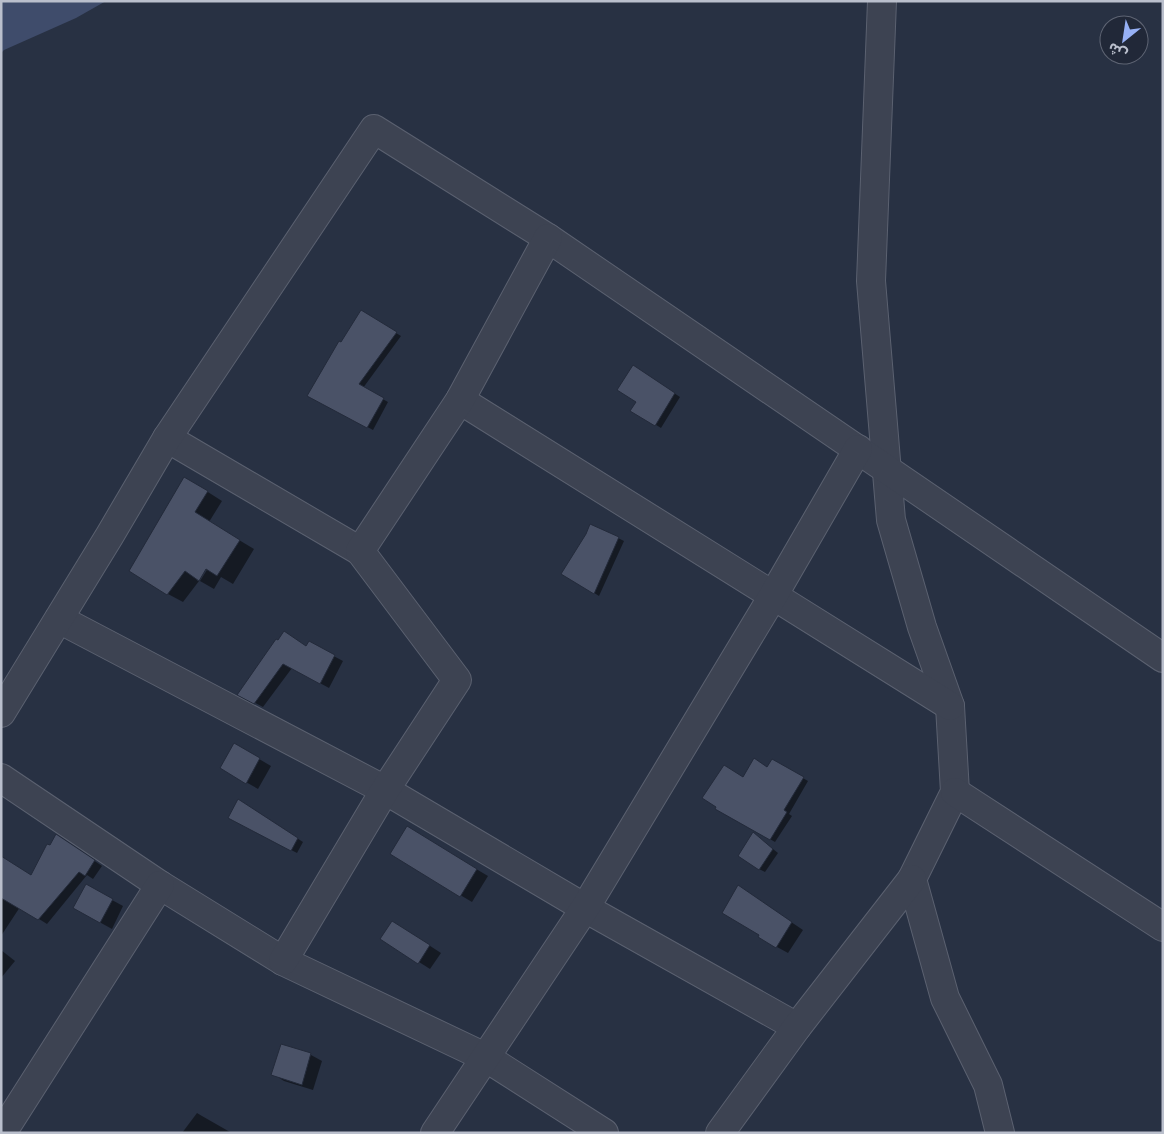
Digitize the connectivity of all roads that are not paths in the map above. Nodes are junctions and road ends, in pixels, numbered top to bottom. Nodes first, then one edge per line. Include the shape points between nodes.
1 (882, 1) edge
2 (548, 238) junction
3 (460, 400) junction
4 (167, 438) junction
5 (858, 449) junction
6 (886, 469) junction
7 (360, 551) junction
8 (774, 596) junction
9 (59, 619) junction
10 (1163, 658) edge
11 (950, 706) junction
12 (1, 713) edge
13 (1, 778) edge
14 (385, 790) junction
15 (955, 792) junction
16 (912, 880) junction
17 (160, 885) junction
18 (585, 908) junction
19 (1163, 927) edge
20 (283, 960) junction
21 (798, 1028) junction
22 (485, 1057) junction
23 (2, 1133) edge
24 (435, 1133) edge
25 (604, 1133) edge
26 (720, 1133) edge
27 (1000, 1133) edge

1 - 6 street via 871,281
2 - 3 street
2 - 4 street via 374,128
2 - 5 street
3 - 7 street
3 - 8 street
4 - 7 street
4 - 9 street
5 - 6 street
5 - 8 street
6 - 10 street
6 - 11 street via 891,520 922,627
7 - 14 street via 457,680
8 - 11 street
8 - 18 street
9 - 12 street
9 - 14 street
11 - 15 street
13 - 17 street
14 - 18 street
14 - 20 street
15 - 16 street
15 - 19 street
16 - 21 street
16 - 27 street via 945,998 988,1085
17 - 20 street
17 - 23 street
18 - 21 street
18 - 22 street
20 - 22 street
21 - 26 street
22 - 24 street
22 - 25 street

